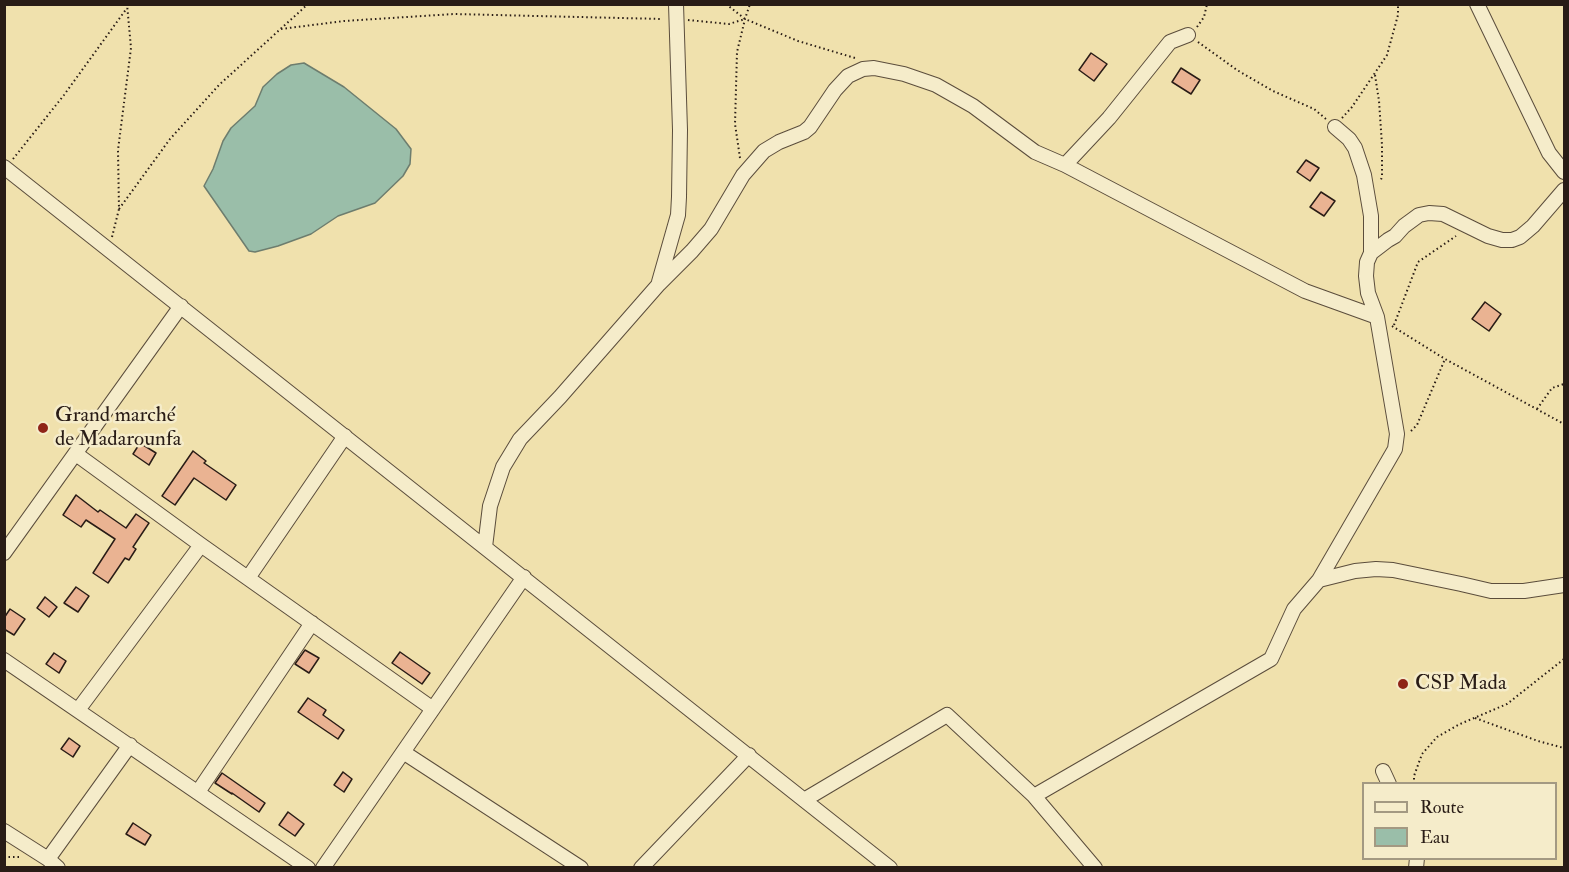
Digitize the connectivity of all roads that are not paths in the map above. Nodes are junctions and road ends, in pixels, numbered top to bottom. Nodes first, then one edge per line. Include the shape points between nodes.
1 (676, 4) edge
2 (1477, 4) edge
3 (1188, 35) road end
4 (1335, 127) road end
5 (1065, 165) junction
6 (5, 167) edge
7 (1564, 172) edge
8 (1564, 190) edge
9 (1371, 253) junction
10 (658, 284) junction
11 (181, 306) junction
12 (1377, 317) junction
13 (345, 436) junction
14 (76, 454) junction
15 (201, 545) junction
16 (485, 547) junction
17 (4, 553) edge
18 (524, 577) junction
19 (248, 578) junction
20 (1319, 580) junction
21 (1564, 585) edge
22 (312, 623) junction
23 (4, 660) edge
24 (433, 709) junction
25 (78, 710) junction
26 (130, 746) junction
27 (403, 752) junction
28 (749, 755) junction
29 (198, 792) junction
30 (1034, 796) junction
31 (804, 800) junction
32 (4, 831) edge
33 (53, 863) edge
34 (649, 865) edge
35 (308, 867) edge
36 (323, 867) edge
37 (581, 867) edge
38 (890, 867) edge
39 (1095, 867) edge

1 - 10 street via 680,197
2 - 7 street via 1548,153
3 - 5 street via 1170,42
4 - 9 street via 1355,148 1364,175 1371,216
5 - 10 street via 1035,152 973,106 936,85 874,68 856,71 835,90 810,127 764,151 742,175 711,229
5 - 12 street via 1305,291
6 - 11 street
8 - 9 street via 1533,226 1512,240 1488,236 1443,214 1429,213 1419,215
9 - 12 street via 1366,276
10 - 16 street via 520,439 503,466 490,506
11 - 13 street
11 - 14 street
12 - 20 street via 1397,434 1395,449
13 - 16 street
13 - 19 street
14 - 15 street
14 - 17 street
15 - 19 street
15 - 25 street
16 - 18 street
18 - 24 street
18 - 28 street
19 - 22 street
20 - 21 street via 1376,569 1491,591
20 - 30 street via 1294,609 1270,659
22 - 24 street
22 - 29 street
23 - 25 street
24 - 27 street
25 - 26 street
26 - 29 street
26 - 33 street
27 - 36 street
27 - 37 street
28 - 31 street
28 - 34 street
29 - 35 street
30 - 31 street via 947,715
30 - 39 street
31 - 38 street
32 - 33 street

